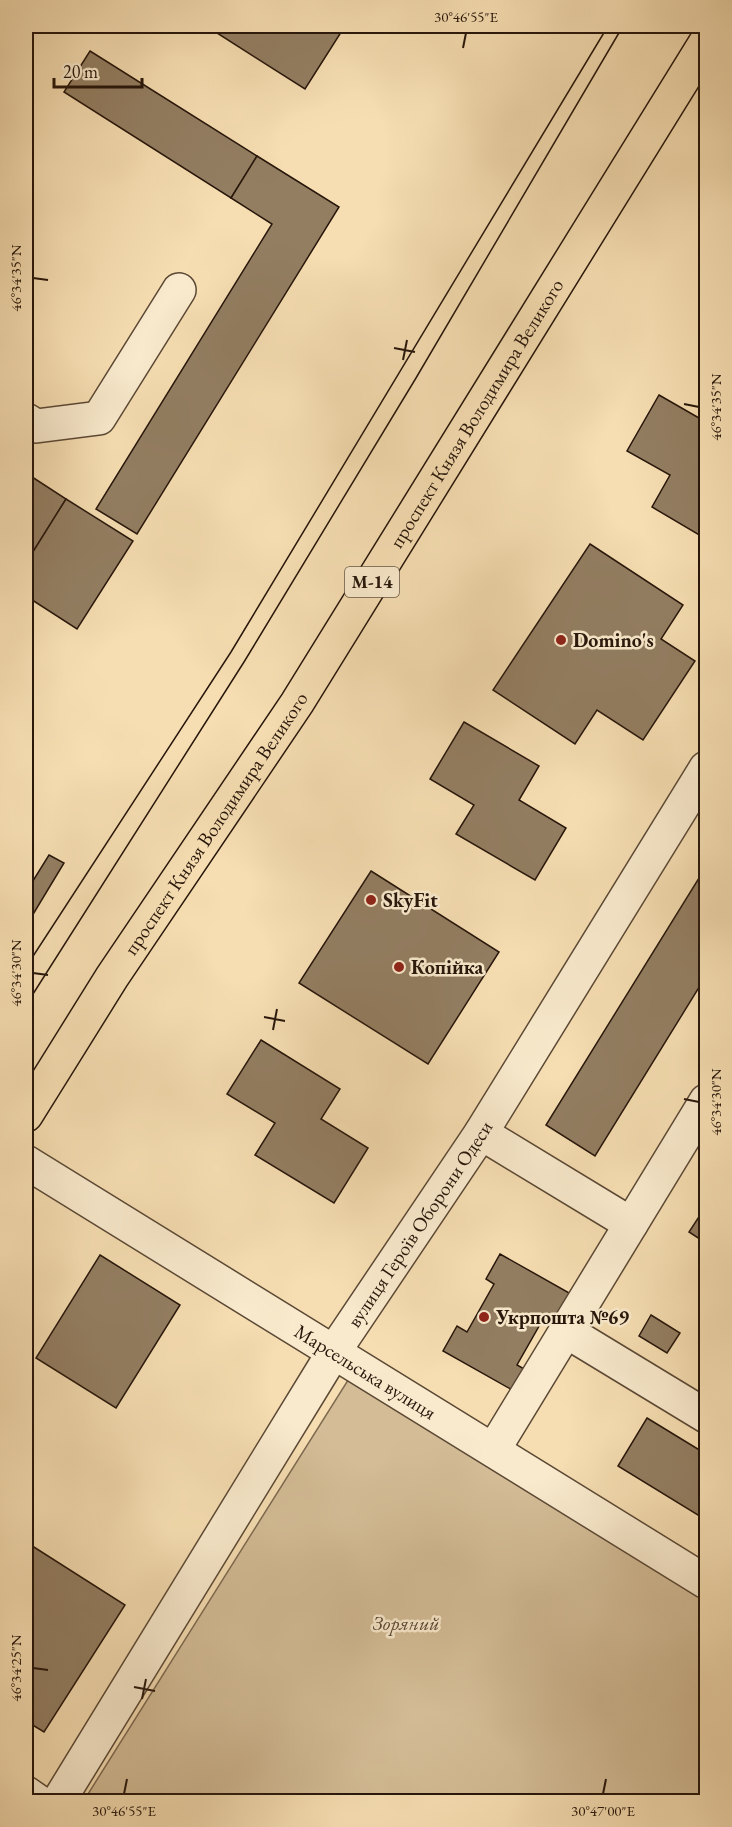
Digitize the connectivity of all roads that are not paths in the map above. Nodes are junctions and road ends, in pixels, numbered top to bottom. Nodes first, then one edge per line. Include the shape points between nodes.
1 (706, 42) edge
2 (179, 290) dead end
3 (26, 420) edge
4 (706, 768) edge
5 (706, 1101) edge
6 (26, 1115) edge
7 (481, 1133) junction
8 (26, 1162) edge
9 (631, 1224) junction
10 (566, 1331) junction
11 (335, 1350) junction
12 (706, 1416) edge
13 (494, 1449) junction
14 (706, 1582) edge
15 (26, 1793) edge
16 (39, 1802) edge
17 (58, 1802) edge

1 - 6 main road, проспект Князя Володимира Великого / М-14 via 297,703 112,977
2 - 3 street via 99,418 36,426
4 - 7 street, вулиця Героїв Оборони Одеси
5 - 9 street
7 - 9 street
7 - 11 street, вулиця Героїв Оборони Одеси
8 - 11 street, Марсельська вулиця
9 - 10 street
10 - 12 street
10 - 13 street
11 - 13 street, Марсельська вулиця
11 - 17 street, вулиця Героїв Оборони Одеси
13 - 14 street, Марсельська вулиця
15 - 16 street

